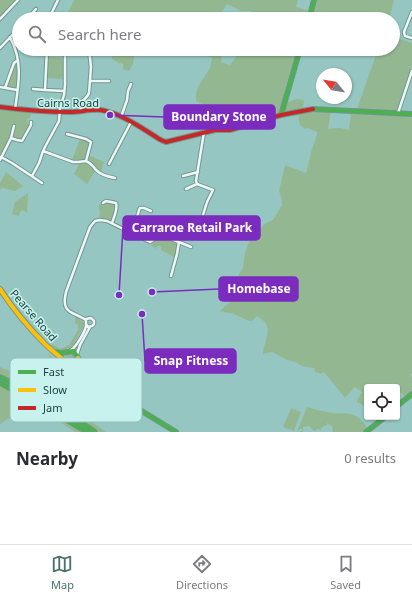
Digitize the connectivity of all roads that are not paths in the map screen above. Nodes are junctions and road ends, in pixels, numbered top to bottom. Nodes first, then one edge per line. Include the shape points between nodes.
1 (18, 0) edge
2 (58, 0) edge
3 (314, 0) edge
4 (52, 12) edge
5 (311, 12) edge
6 (412, 12) edge
7 (0, 19) edge
8 (10, 37) joint
9 (412, 38) edge
10 (12, 41) edge
11 (0, 48) edge
12 (18, 56) edge
13 (47, 56) edge
14 (65, 56) edge
15 (90, 56) edge
16 (298, 56) edge
17 (18, 59) junction
18 (412, 71) edge
19 (90, 80) junction
20 (109, 81) dead end
21 (130, 84) dead end
22 (0, 87) edge
23 (5, 88) junction
24 (33, 89) dead end
25 (18, 90) junction
26 (45, 90) junction
27 (64, 91) junction
28 (0, 107) edge
29 (15, 109) junction
30 (60, 112) junction
31 (81, 112) junction
32 (398, 113) junction
33 (412, 114) edge
34 (281, 115) junction
35 (121, 117) junction
36 (131, 121) junction
37 (31, 122) dead end
38 (14, 126) dead end
39 (204, 132) junction
40 (67, 134) dead end
41 (11, 138) junction
42 (43, 151) junction
43 (1, 158) edge
44 (86, 161) junction
45 (109, 164) dead end
46 (198, 172) junction
47 (32, 176) junction
48 (183, 176) dead end
49 (115, 178) dead end
50 (42, 183) dead end
51 (197, 184) junction
52 (186, 189) dead end
53 (103, 203) dead end
54 (151, 211) dead end
55 (203, 216) dead end
56 (112, 223) junction
57 (133, 233) junction
58 (179, 242) junction
59 (191, 247) dead end
60 (171, 276) dead end
61 (0, 289) edge
62 (86, 320) junction
63 (86, 324) junction
64 (90, 327) junction
65 (54, 352) junction
66 (68, 352) junction
67 (77, 356) joint
68 (61, 358) edge
69 (64, 358) edge
70 (0, 377) edge
71 (10, 382) edge
72 (0, 383) edge
73 (10, 388) edge
74 (412, 394) edge
75 (400, 404) edge
76 (142, 411) edge
77 (380, 420) edge
78 (71, 422) edge
79 (80, 422) edge
80 (87, 432) edge
81 (95, 432) edge
82 (176, 432) edge
83 (366, 432) edge

1 - 7 street
2 - 4 street
3 - 5 main road
6 - 9 street via 404,32 405,36
8 - 10 street
8 - 11 street
12 - 17 street
13 - 26 street
14 - 27 street
15 - 19 street
16 - 34 main road
17 - 23 street via 14,63
17 - 25 street
18 - 32 street
19 - 20 street
19 - 31 street via 89,94 81,103
21 - 35 street
22 - 23 street
23 - 25 street
24 - 26 street
25 - 29 street
26 - 27 street
27 - 30 street
28 - 29 main road, Cairns Road
29 - 30 main road, Cairns Road
30 - 31 main road, Cairns Road
30 - 42 street via 58,125
31 - 35 main road, Cairns Road via 100,110
32 - 33 main road, Cairns Road
32 - 34 main road, Cairns Road via 311,109
34 - 39 main road, Cairns Road via 230,130
35 - 36 main road, Cairns Road
36 - 39 main road, Cairns Road via 166,142
36 - 45 street
37 - 41 street via 32,125 22,141
38 - 41 street
39 - 46 street
40 - 44 street via 91,142
41 - 43 street
42 - 44 street via 73,162
42 - 47 street
43 - 47 street via 12,162
44 - 49 street via 99,173
46 - 48 street
46 - 51 street
47 - 50 street
51 - 52 street
51 - 55 street via 213,190
53 - 56 street via 106,201 117,205
54 - 57 street via 140,208
56 - 57 street
56 - 62 street via 97,220 90,227 66,292 65,307
57 - 58 street via 150,242 157,232
58 - 59 street
58 - 60 street
61 - 65 main road, Pearse Road via 23,320
62 - 63 street
62 - 64 street via 94,319 94,324
63 - 64 street
63 - 66 street via 75,348
64 - 67 street
65 - 66 main road, Pearse Road
65 - 68 main road, Pearse Road
66 - 67 main road via 72,351
66 - 69 main road
70 - 71 main road
72 - 73 main road
74 - 75 main road
76 - 82 main road
77 - 83 main road
78 - 80 main road
79 - 81 main road

